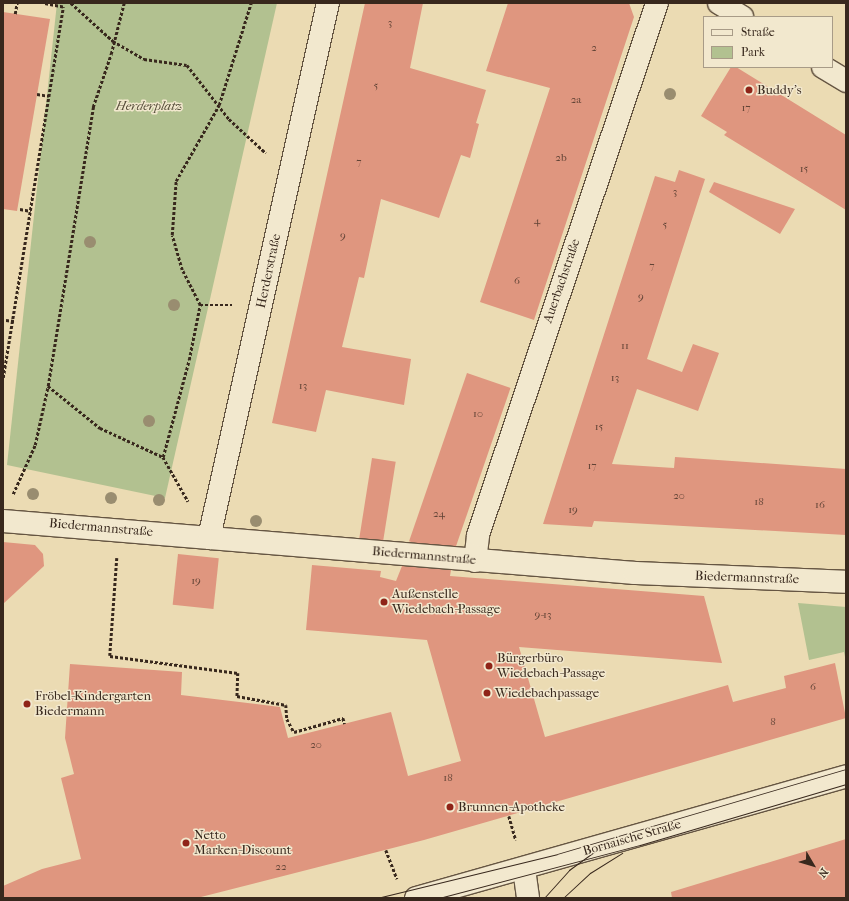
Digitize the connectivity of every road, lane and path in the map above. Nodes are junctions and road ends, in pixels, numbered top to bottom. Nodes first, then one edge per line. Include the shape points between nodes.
1 (17, 3) edge
2 (43, 3) edge
3 (71, 3) edge
4 (124, 3) edge
5 (251, 3) edge
6 (328, 3) edge
7 (657, 3) edge
8 (719, 3) edge
9 (15, 14) dead end
10 (740, 16) edge
11 (113, 41) junction
12 (825, 68) edge
13 (846, 81) edge
14 (37, 94) dead end
15 (49, 96) junction
16 (219, 105) junction
17 (290, 176) junction
18 (20, 208) dead end
19 (31, 211) junction
20 (6, 320) dead end
21 (14, 321) junction
22 (3, 378) edge
23 (48, 386) junction
24 (163, 457) junction
25 (6, 511) edge
26 (120, 529) junction
27 (209, 538) junction
28 (475, 561) junction
29 (846, 582) edge
30 (345, 724) dead end
31 (846, 776) edge
32 (386, 850) dead end
33 (524, 869) junction
34 (399, 884) dead end
35 (416, 898) edge
36 (528, 898) edge

1 - 9 path
2 - 15 path via 63,6
3 - 11 path
4 - 11 path
5 - 16 path
6 - 17 street, Herderstraße
7 - 28 street, Auerbachstraße via 478,535
8 - 10 street
11 - 16 path via 144,59 187,65
11 - 23 path via 93,107
12 - 13 street
14 - 15 path
15 - 19 path
16 - 17 path via 229,119
16 - 24 path via 176,181 172,235 182,270 200,305 189,360
17 - 27 street, Herderstraße
18 - 19 path
19 - 21 path
20 - 21 path
21 - 22 path
23 - 24 path via 100,428
23 - 25 path via 35,445
24 - 27 path
25 - 26 street, Biedermannstraße
26 - 27 street, Biedermannstraße
26 - 30 path via 110,656 238,673 237,696 286,705 287,719 294,732 343,718
27 - 28 street, Biedermannstraße
28 - 29 street, Biedermannstraße via 635,573
31 - 33 street, Bornaische Straße
32 - 34 path
33 - 35 street, Bornaische Straße
33 - 36 street

